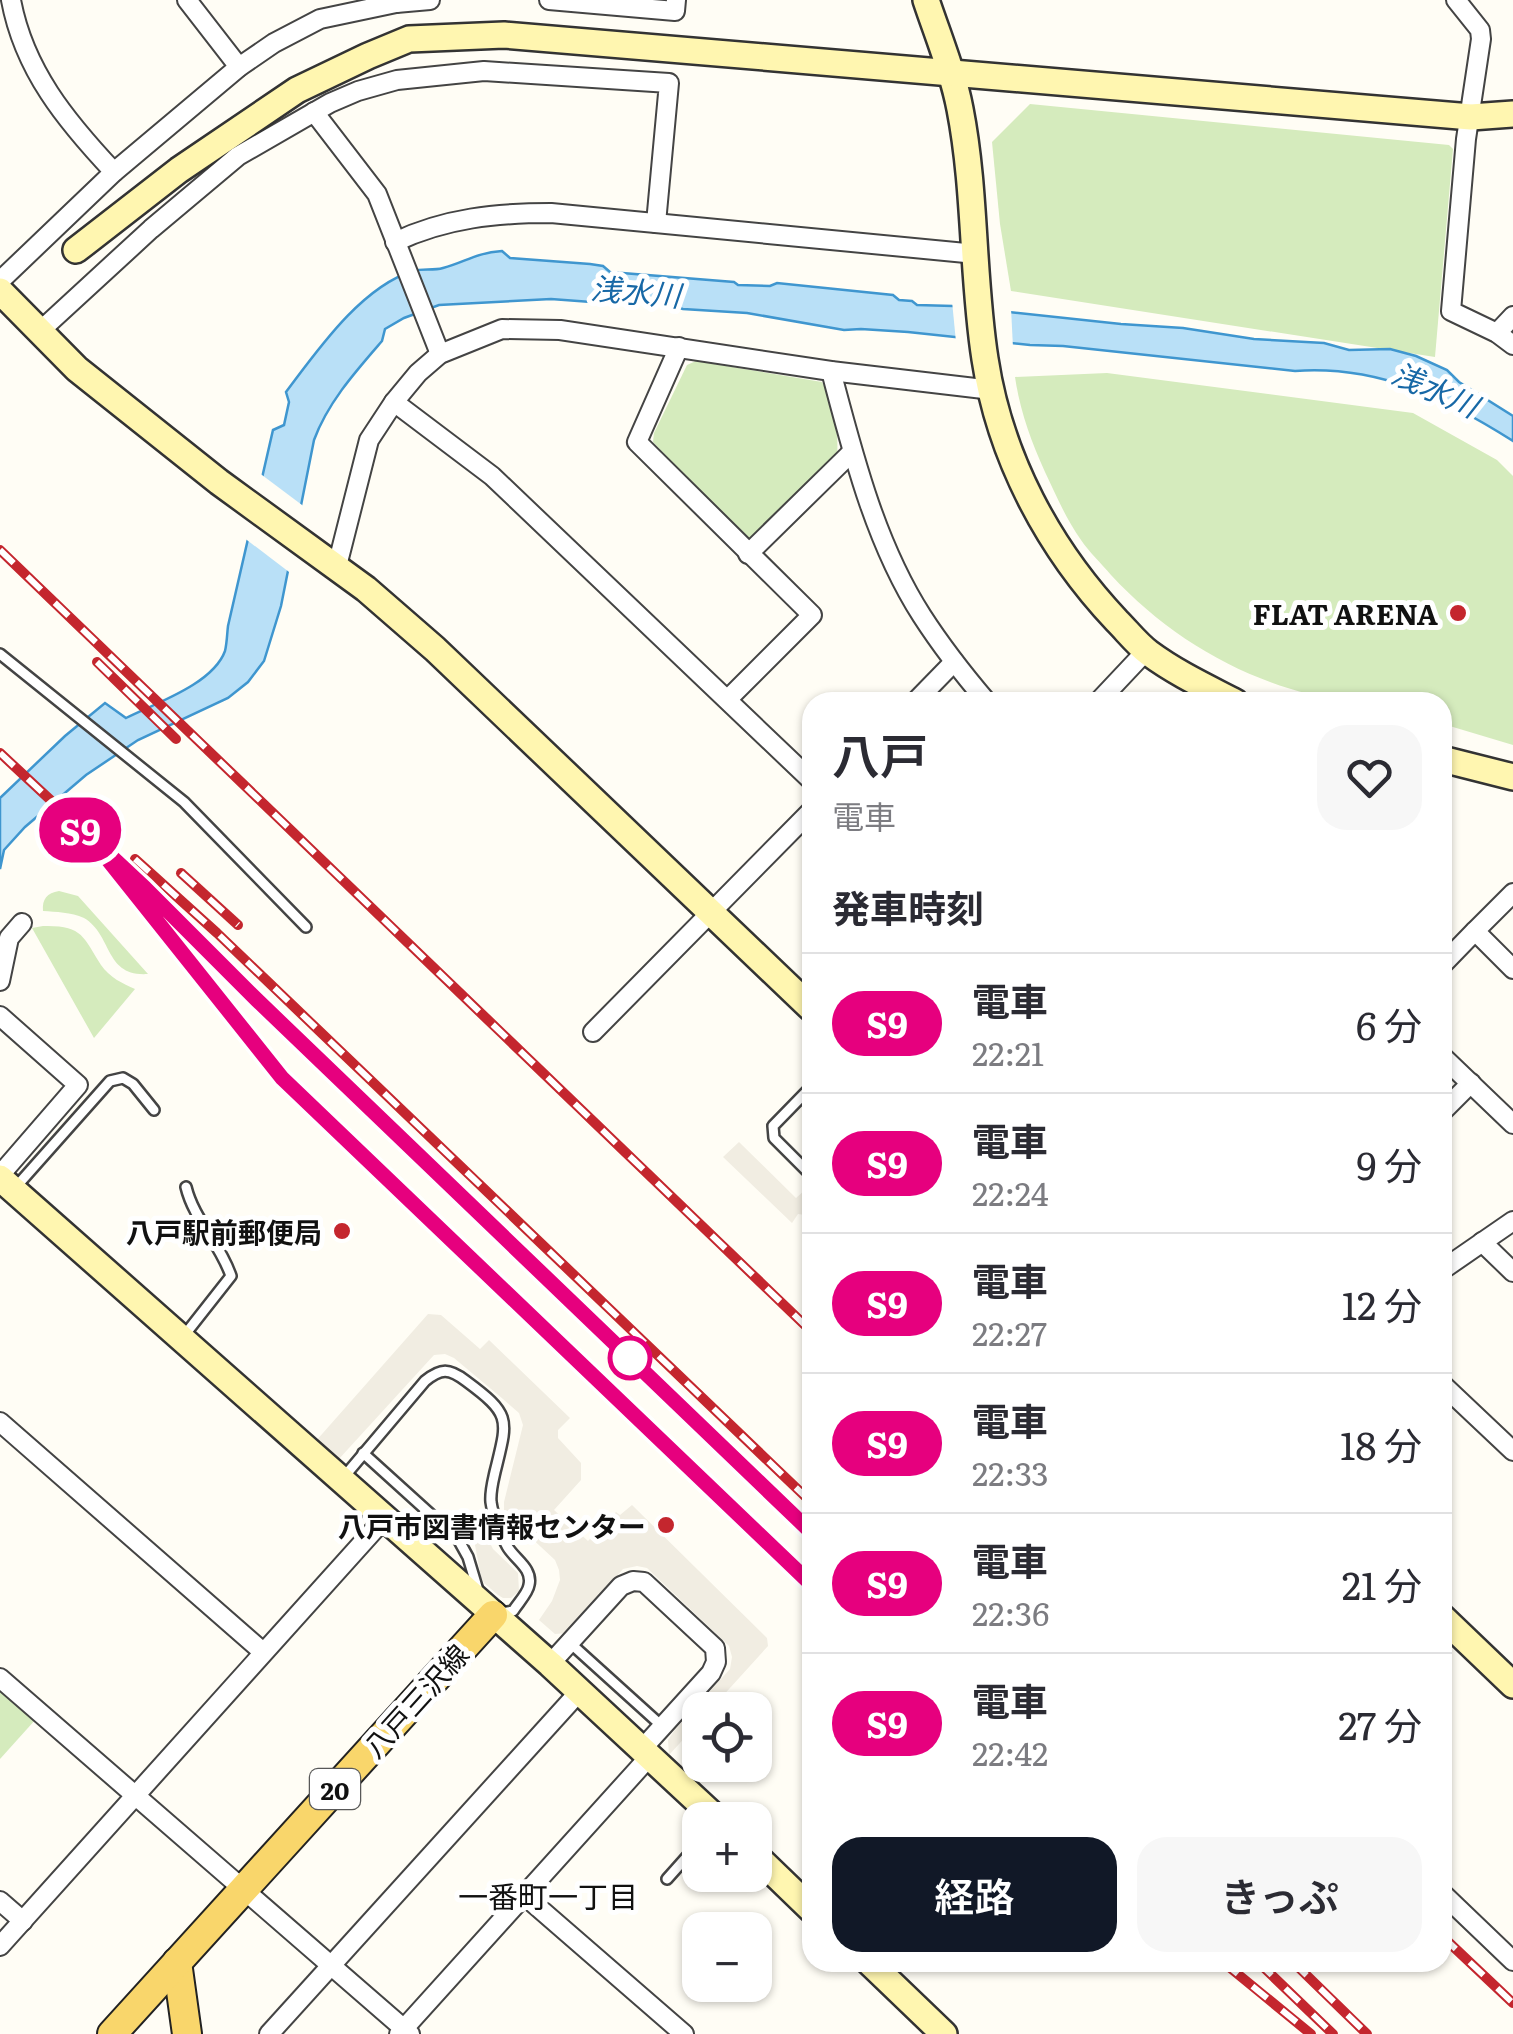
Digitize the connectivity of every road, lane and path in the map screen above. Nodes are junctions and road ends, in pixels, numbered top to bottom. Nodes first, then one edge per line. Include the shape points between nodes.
1 (11, 0) edge
2 (187, 0) edge
3 (430, 0) edge
4 (549, 0) edge
5 (676, 0) edge
6 (926, 0) edge
7 (1456, 0) edge
8 (394, 2) edge
9 (239, 67) junction
10 (950, 72) junction
11 (314, 112) junction
12 (1513, 114) edge
13 (1471, 117) junction
14 (114, 172) junction
15 (656, 223) junction
16 (396, 242) junction
17 (76, 250) dead end
18 (976, 267) junction
19 (0, 281) edge
20 (0, 291) edge
21 (1513, 316) edge
22 (39, 332) junction
23 (1497, 333) junction
24 (1513, 345) edge
25 (679, 347) junction
26 (440, 354) junction
27 (831, 372) junction
28 (992, 390) junction
29 (394, 402) junction
30 (852, 452) junction
31 (748, 554) junction
32 (337, 566) junction
33 (1146, 651) junction
34 (0, 654) edge
35 (954, 662) junction
36 (925, 692) edge
37 (979, 692) edge
38 (1107, 692) edge
39 (1215, 692) edge
40 (728, 700) junction
41 (1452, 761) edge
42 (802, 770) edge
43 (1513, 777) edge
44 (802, 820) edge
45 (1513, 892) edge
46 (712, 912) junction
47 (22, 923) dead end
48 (306, 927) dead end
49 (1475, 932) junction
50 (1452, 955) edge
51 (1513, 969) edge
52 (0, 981) edge
53 (802, 999) edge
54 (0, 1016) edge
55 (593, 1032) dead end
56 (1452, 1065) edge
57 (1471, 1083) junction
58 (802, 1096) edge
59 (1452, 1102) edge
60 (154, 1110) dead end
61 (1513, 1124) edge
62 (802, 1166) edge
63 (5, 1181) edge
64 (186, 1186) dead end
65 (1513, 1221) edge
66 (1482, 1242) junction
67 (1452, 1263) edge
68 (1513, 1272) edge
69 (181, 1339) junction
70 (1452, 1394) edge
71 (0, 1422) edge
72 (1513, 1452) edge
73 (363, 1453) junction
74 (341, 1480) junction
75 (384, 1519) junction
76 (492, 1615) junction
77 (1452, 1627) edge
78 (570, 1642) junction
79 (263, 1652) junction
80 (550, 1664) junction
81 (0, 1678) edge
82 (1513, 1685) edge
83 (579, 1692) junction
84 (663, 1727) junction
85 (646, 1753) junction
86 (134, 1796) junction
87 (699, 1802) edge
88 (682, 1862) edge
89 (772, 1870) edge
90 (667, 1879) dead end
91 (243, 1890) junction
92 (526, 1896) junction
93 (802, 1898) edge
94 (0, 1901) edge
95 (1452, 1903) edge
96 (22, 1921) junction
97 (0, 1946) edge
98 (1513, 1961) edge
99 (177, 1962) junction
100 (332, 1966) junction
101 (879, 1972) edge
102 (404, 2032) edge
103 (112, 2034) edge
104 (187, 2034) edge
105 (268, 2034) edge
106 (684, 2034) edge
107 (944, 2034) edge

1 - 14 street via 40,80
2 - 9 street
3 - 8 street
4 - 5 street via 675,10
6 - 10 street
7 - 13 street via 1480,30
8 - 9 street via 320,19
9 - 14 street
10 - 13 street
10 - 17 street via 504,35 409,39 297,90
10 - 18 street
11 - 15 street via 358,91 443,74 669,84
11 - 16 street via 377,194
11 - 22 street via 238,156
12 - 13 street
13 - 23 street via 1451,311
14 - 19 street
15 - 16 street via 516,213 449,222
15 - 18 street
16 - 26 street
18 - 28 street
20 - 22 street
21 - 23 street
22 - 32 street via 76,369
23 - 24 street
25 - 26 street via 502,329
25 - 27 street
25 - 31 street via 637,442
26 - 29 street
27 - 28 street
27 - 30 street
28 - 33 street via 1016,470 1038,515 1077,575
29 - 32 street via 369,440
29 - 40 street via 492,476
30 - 31 street
30 - 35 street via 887,548
31 - 40 street via 812,615
32 - 46 street via 435,649
33 - 38 street
33 - 39 street
34 - 48 lane via 184,802
35 - 36 street
35 - 37 street
40 - 42 street
41 - 43 street
44 - 46 street
45 - 49 street
46 - 53 street
46 - 55 street
47 - 52 street via 9,938
49 - 50 street
49 - 51 street
54 - 63 street via 78,1085
56 - 57 street
57 - 59 street
57 - 61 street
58 - 62 lane via 772,1132
60 - 63 lane via 133,1084 110,1081
63 - 69 street
64 - 69 lane via 231,1276
65 - 66 street
66 - 67 street
66 - 68 street
69 - 74 street
70 - 72 street
71 - 79 street
73 - 74 lane
73 - 76 lane via 458,1539
73 - 76 lane via 437,1372 463,1378 500,1411 504,1428 491,1499 507,1548 527,1570 530,1586 513,1610
74 - 75 street
75 - 76 street
75 - 79 street
76 - 80 street
76 - 91 main road, 八戸三沢線 / 20
77 - 82 street
78 - 80 street
78 - 84 lane
78 - 84 street via 621,1586 644,1582 716,1648 711,1673
79 - 86 street
80 - 83 street
81 - 86 street
83 - 85 street
83 - 100 street
84 - 85 street
85 - 87 street
85 - 92 street
86 - 91 street
86 - 96 street
88 - 90 lane
89 - 93 street
91 - 99 main road, 八戸三沢線 / 20
91 - 100 street
92 - 102 street
92 - 106 street
94 - 96 street
95 - 98 street
96 - 97 street
99 - 103 main road, 八戸三沢線 / 20
99 - 104 main road
100 - 102 street
100 - 105 street
101 - 107 street

